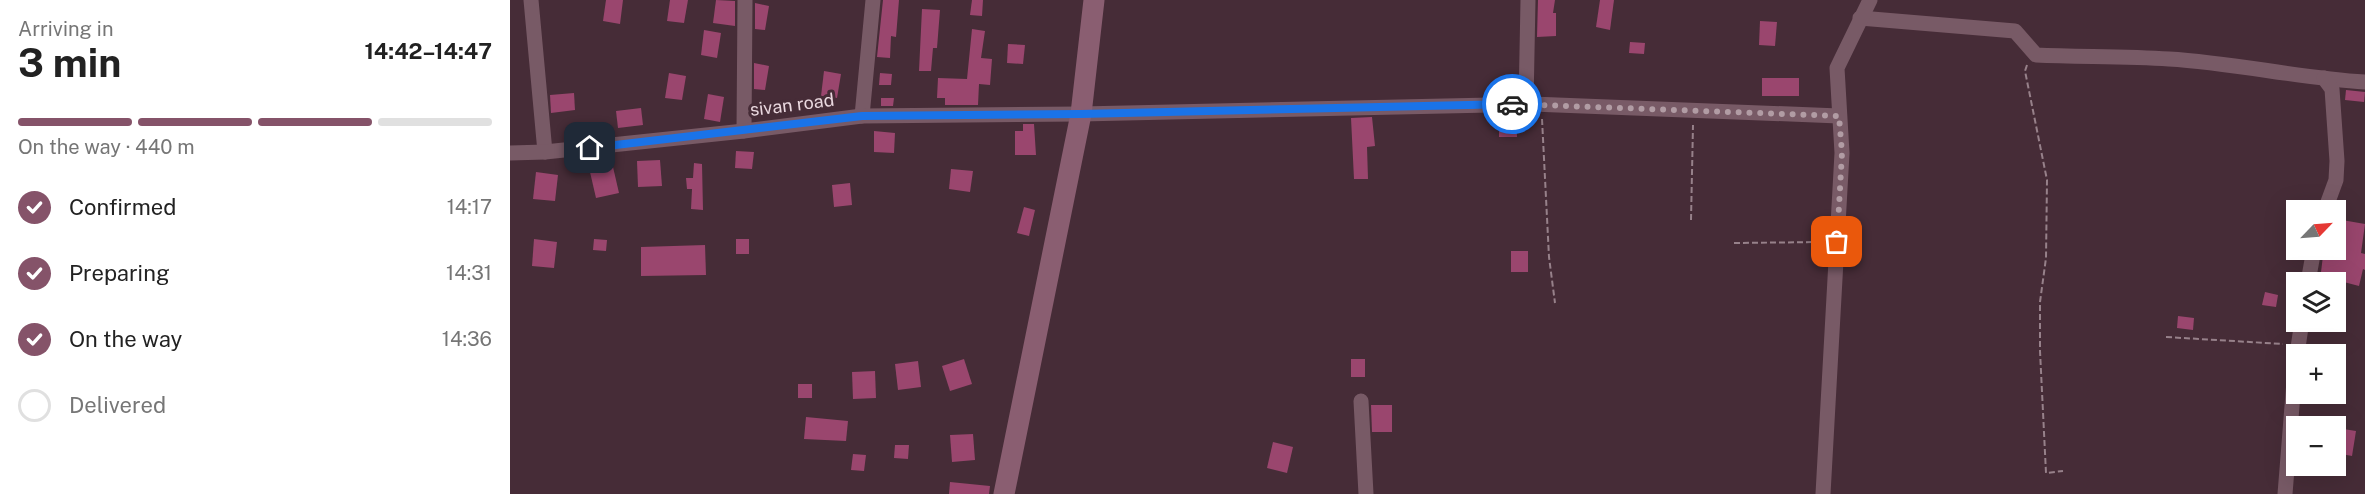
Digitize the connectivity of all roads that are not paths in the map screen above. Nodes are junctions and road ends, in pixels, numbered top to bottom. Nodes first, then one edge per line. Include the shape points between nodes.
1 (531, 0) edge
2 (745, 0) edge
3 (873, 0) edge
4 (1094, 0) edge
5 (1528, 0) edge
6 (1870, 0) edge
7 (1860, 18) junction
8 (2324, 78) junction
9 (2365, 82) edge
10 (1534, 104) junction
11 (1081, 114) junction
12 (862, 116) junction
13 (1839, 116) junction
14 (744, 131) junction
15 (545, 152) junction
16 (510, 153) edge
17 (2329, 200) edge
18 (1361, 400) dead end
19 (2293, 404) edge
20 (1004, 494) edge
21 (1366, 494) edge
22 (1823, 494) edge
23 (2285, 494) edge

1 - 15 street
2 - 14 street
3 - 12 street
4 - 11 street
5 - 10 street
6 - 7 street
7 - 8 street via 2015,31 2036,55 2178,59
7 - 13 street via 1837,68
8 - 9 street
8 - 17 street via 2332,89 2337,161
10 - 11 street, sivan road
10 - 13 street, sivan road
11 - 12 street, sivan road
11 - 20 street
12 - 14 street, sivan road
13 - 22 street via 1842,153
14 - 15 street, sivan road
15 - 16 street, sivan road
18 - 21 street
19 - 23 street

